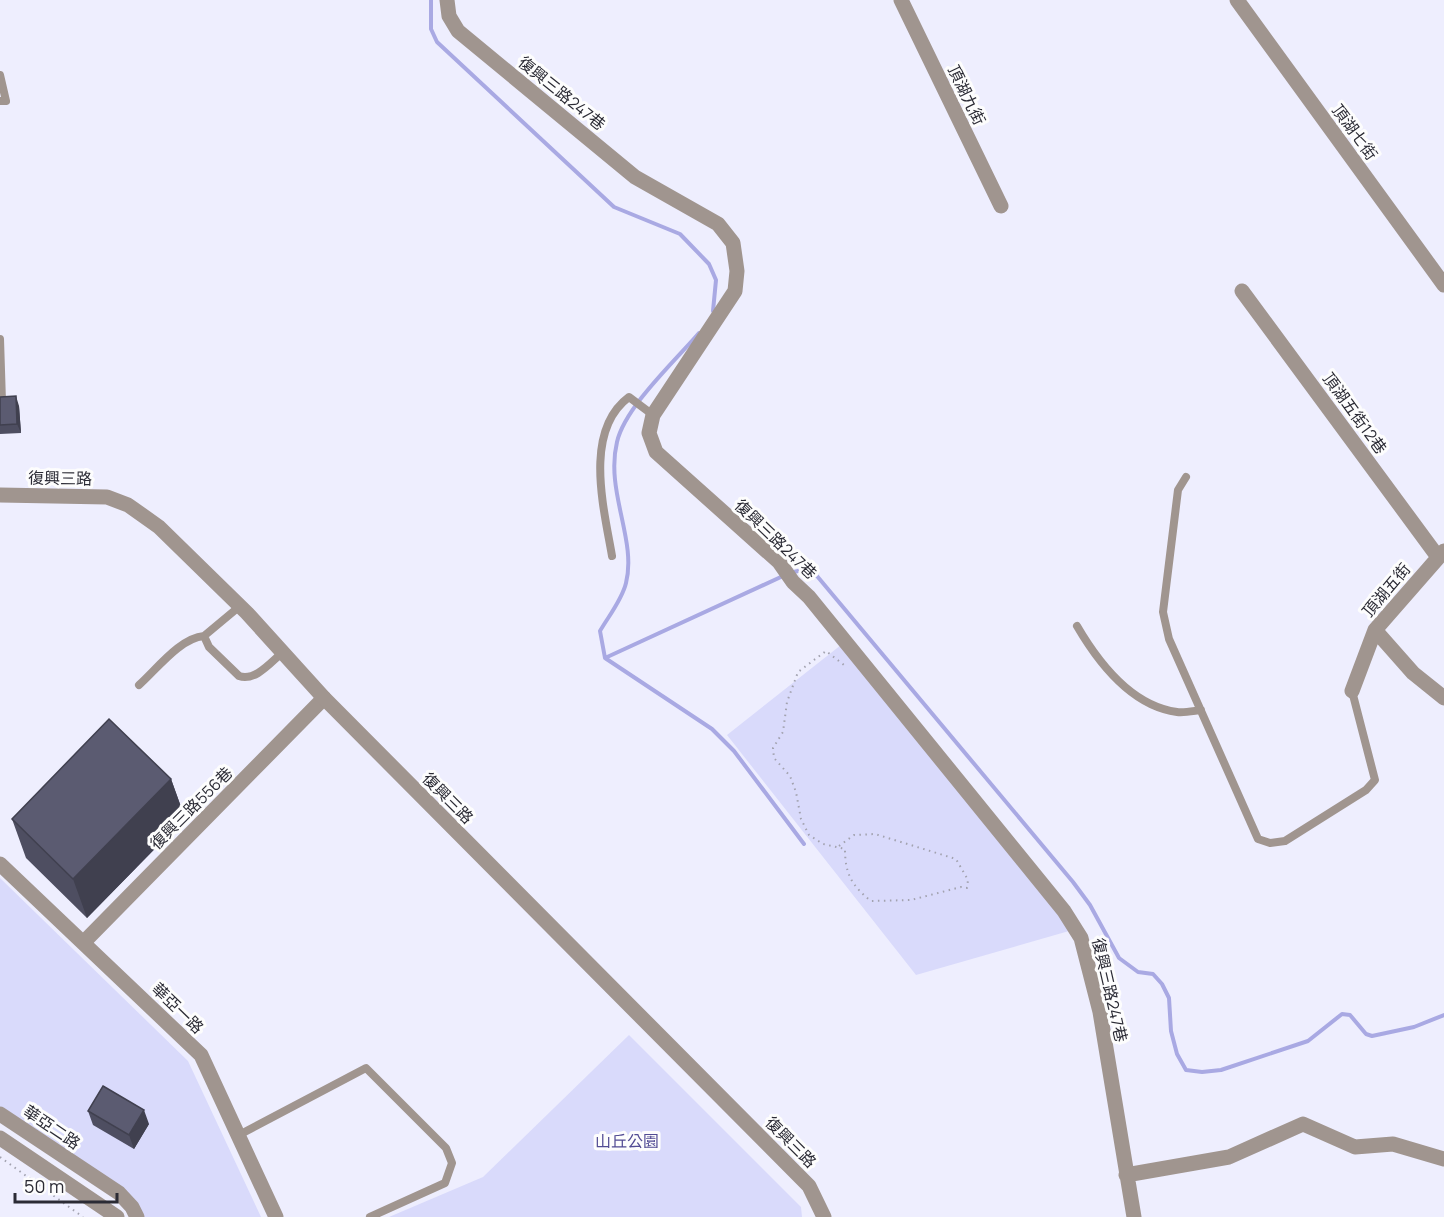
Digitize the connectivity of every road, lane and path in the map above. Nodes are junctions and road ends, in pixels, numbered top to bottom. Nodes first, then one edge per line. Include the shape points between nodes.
1 (901, 0) edge
2 (1237, 0) edge
3 (448, 8) edge
4 (0, 75) edge
5 (0, 102) edge
6 (1000, 206) dead end
7 (1444, 285) edge
8 (1242, 291) dead end
9 (0, 339) edge
10 (2, 402) edge
11 (648, 411) junction
12 (1186, 477) dead end
13 (0, 495) edge
14 (1441, 554) edge
15 (612, 556) dead end
16 (240, 606) junction
17 (1077, 626) dead end
18 (1375, 630) junction
19 (204, 636) junction
20 (283, 652) junction
21 (851, 670) dead end
22 (139, 684) dead end
23 (1352, 691) joint
24 (324, 698) junction
25 (1444, 698) edge
26 (1201, 710) junction
27 (839, 846) junction
28 (0, 864) edge
29 (83, 943) junction
30 (0, 1114) edge
31 (237, 1136) junction
32 (0, 1138) edge
33 (0, 1158) edge
34 (1444, 1159) edge
35 (1126, 1175) junction
36 (83, 1217) edge
37 (117, 1217) edge
38 (137, 1217) edge
39 (276, 1217) edge
40 (370, 1217) edge
41 (824, 1217) edge
42 (1134, 1217) edge

1 - 6 street, 頂湖九街
2 - 7 street, 頂湖七街
3 - 11 street, 復興三路247巷 via 458,31 635,177 718,224 733,243 735,291
4 - 5 lane via 6,101
8 - 14 street, 頂湖五街12巷
9 - 10 lane
11 - 15 lane via 629,397 616,406 604,437 599,466
11 - 35 street, 復興三路247巷 via 649,433 656,452 779,562 1064,911 1081,938 1100,1012
12 - 26 lane via 1178,490 1163,612 1169,639
13 - 16 street, 復興三路 via 107,497 128,505 159,527
14 - 18 street, 頂湖五街
16 - 19 lane
16 - 20 street, 復興三路
17 - 26 lane via 1092,652 1137,698 1177,712
18 - 23 street, 頂湖五街
18 - 25 street via 1413,673
19 - 20 lane via 209,647 244,678 253,676
19 - 22 lane via 183,645
20 - 24 street, 復興三路
21 - 27 path via 826,651 808,662 798,672 787,702 783,732 773,748 774,758 790,776 809,835 823,844
23 - 26 lane via 1376,780 1285,841 1270,843 1258,839
24 - 29 street, 復興三路556巷
24 - 41 street, 復興三路 via 809,1186
27 - 27 path via 845,849 850,882 872,901 911,900 967,888 968,880 956,859 875,834 854,835
28 - 29 street, 華亞一路
29 - 31 street, 華亞一路 via 201,1055
30 - 38 street, 華亞二路 via 119,1193
31 - 39 street, 華亞一路
31 - 40 lane via 366,1068 446,1148 452,1163 445,1183
32 - 37 street
33 - 36 path
34 - 35 street via 1393,1144 1354,1147 1303,1124 1229,1157
35 - 42 street, 復興三路247巷

